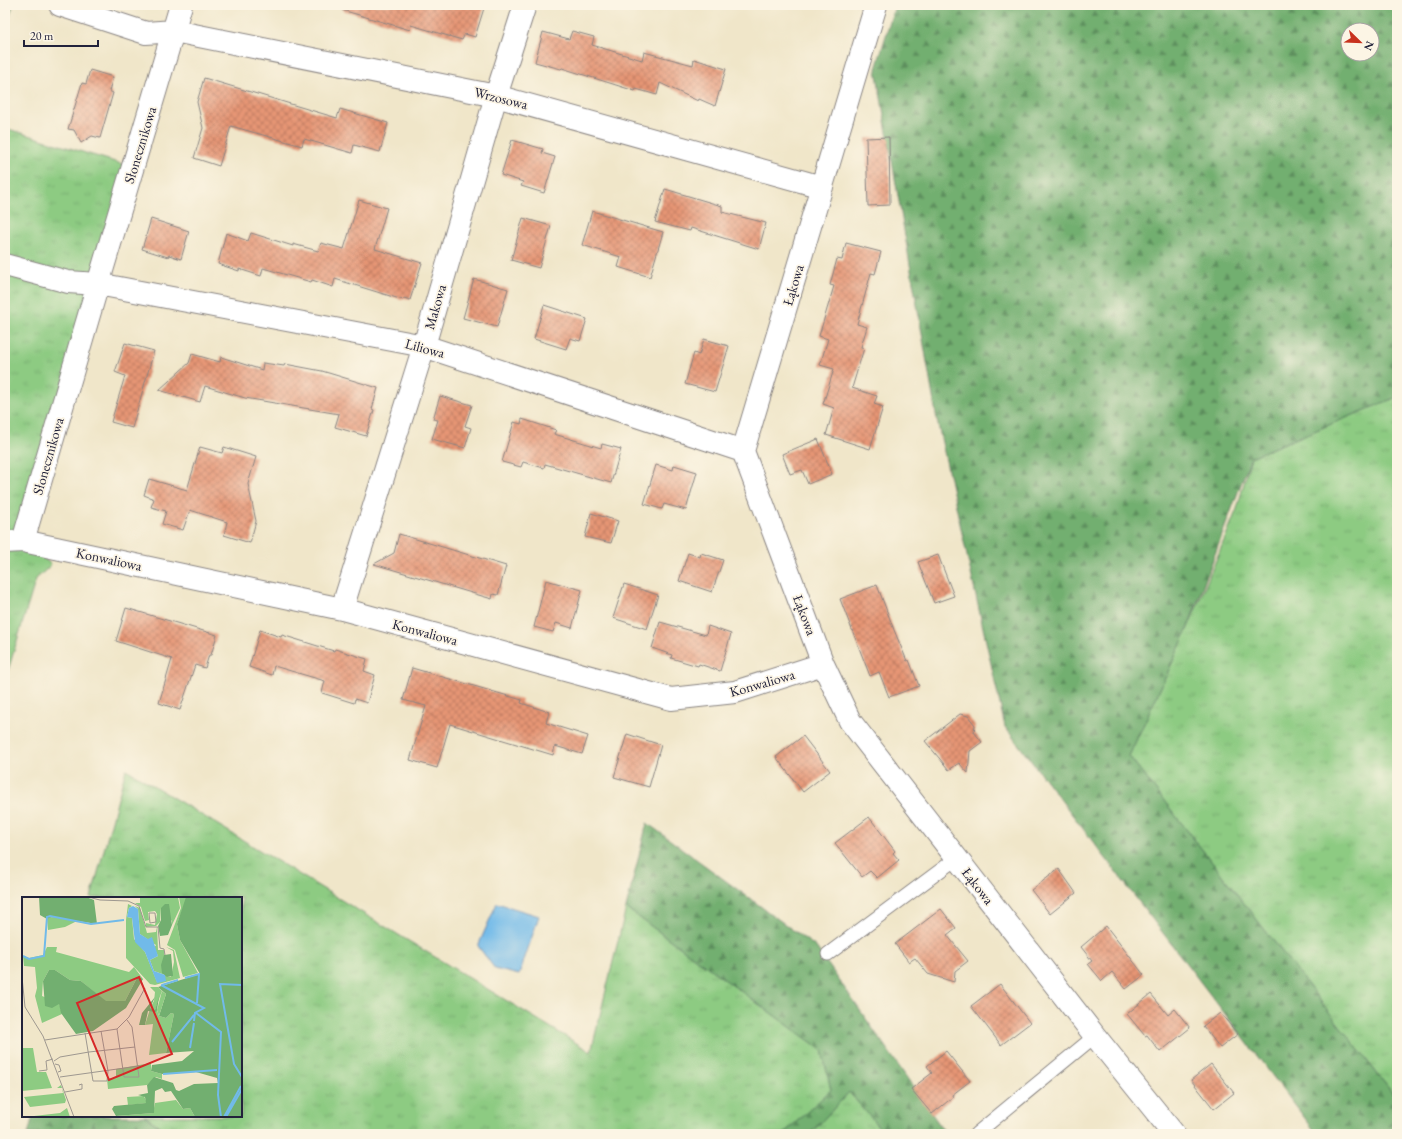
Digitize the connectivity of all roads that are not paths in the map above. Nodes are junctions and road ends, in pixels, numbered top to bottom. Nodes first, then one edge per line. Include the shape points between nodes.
1 (60, 5) edge
2 (181, 5) edge
3 (525, 5) edge
4 (876, 5) edge
5 (174, 31) junction
6 (496, 96) junction
7 (822, 187) junction
8 (5, 265) edge
9 (98, 284) junction
10 (424, 346) junction
11 (743, 451) junction
12 (14, 541) edge
13 (342, 609) junction
14 (823, 664) junction
15 (957, 858) junction
16 (828, 954) dead end
17 (1095, 1036) junction
18 (976, 1134) edge
19 (1174, 1134) edge

1 - 5 street, Wrzosowa via 146,33
2 - 5 street, Słonecznikowa
3 - 6 street, Makowa
4 - 7 street, Łąkowa
5 - 6 street, Wrzosowa
5 - 9 street, Słonecznikowa
6 - 7 street, Wrzosowa
6 - 10 street, Makowa
7 - 11 street, Łąkowa
8 - 9 street via 68,282
9 - 10 street, Liliowa
9 - 12 street, Słonecznikowa
10 - 11 street, Liliowa
10 - 13 street, Makowa
11 - 14 street, Łąkowa
12 - 13 street, Konwaliowa
13 - 14 street, Konwaliowa via 671,699 735,692
14 - 15 street, Łąkowa via 850,721
15 - 16 lane
15 - 17 street, Łąkowa
17 - 18 lane
17 - 19 street, Łąkowa

